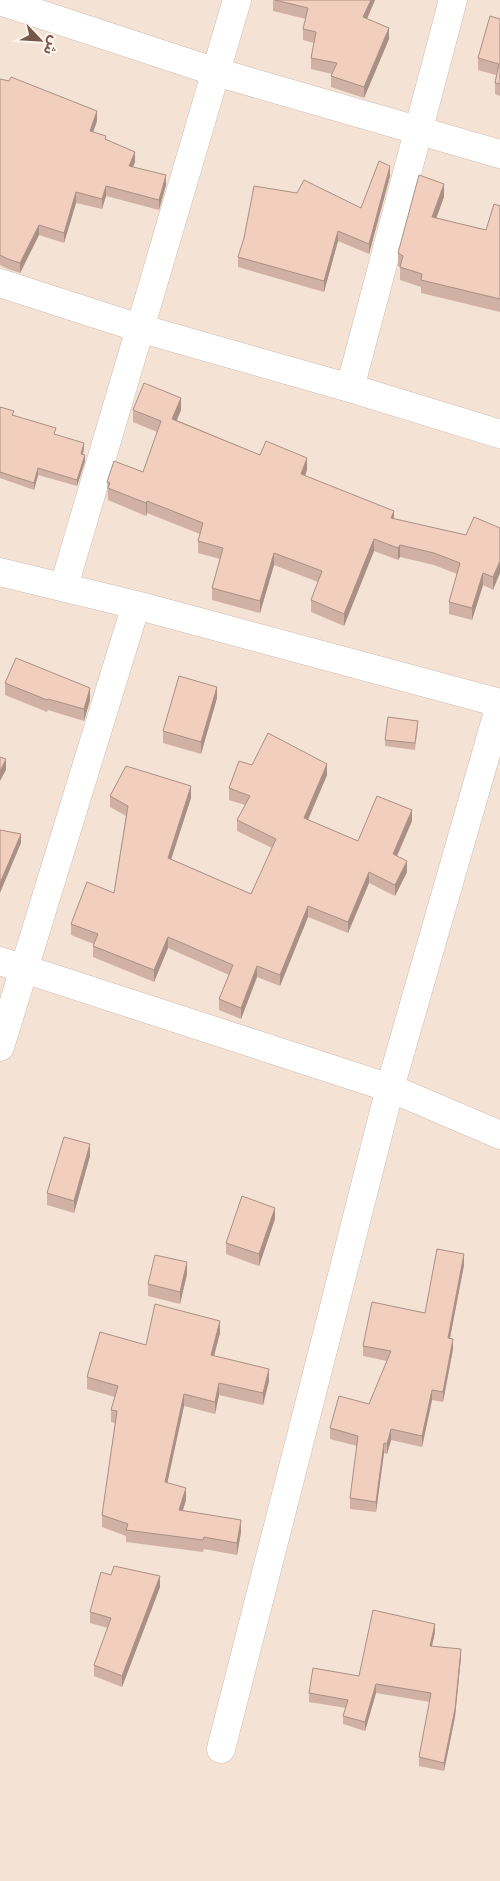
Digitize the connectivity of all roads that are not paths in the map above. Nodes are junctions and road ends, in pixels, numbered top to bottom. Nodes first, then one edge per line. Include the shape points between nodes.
1 (237, 0) edge
2 (454, 0) edge
3 (0, 1) edge
4 (216, 72) junction
5 (418, 132) junction
6 (500, 154) edge
7 (0, 283) edge
8 (139, 328) junction
9 (350, 388) junction
10 (500, 434) edge
11 (0, 572) edge
12 (64, 586) junction
13 (136, 605) junction
14 (500, 704) edge
15 (12, 966) edge
16 (0, 1047) edge
17 (390, 1088) junction
18 (500, 1135) edge
19 (221, 1749) dead end

1 - 4 street
2 - 5 street
3 - 4 street
4 - 5 street
4 - 8 street
5 - 6 street
5 - 9 street
7 - 8 street
8 - 9 street
8 - 12 street
9 - 10 street
11 - 12 street
12 - 13 street
13 - 14 street
13 - 15 street
14 - 17 street
15 - 16 street
15 - 17 street
17 - 18 street
17 - 19 street

